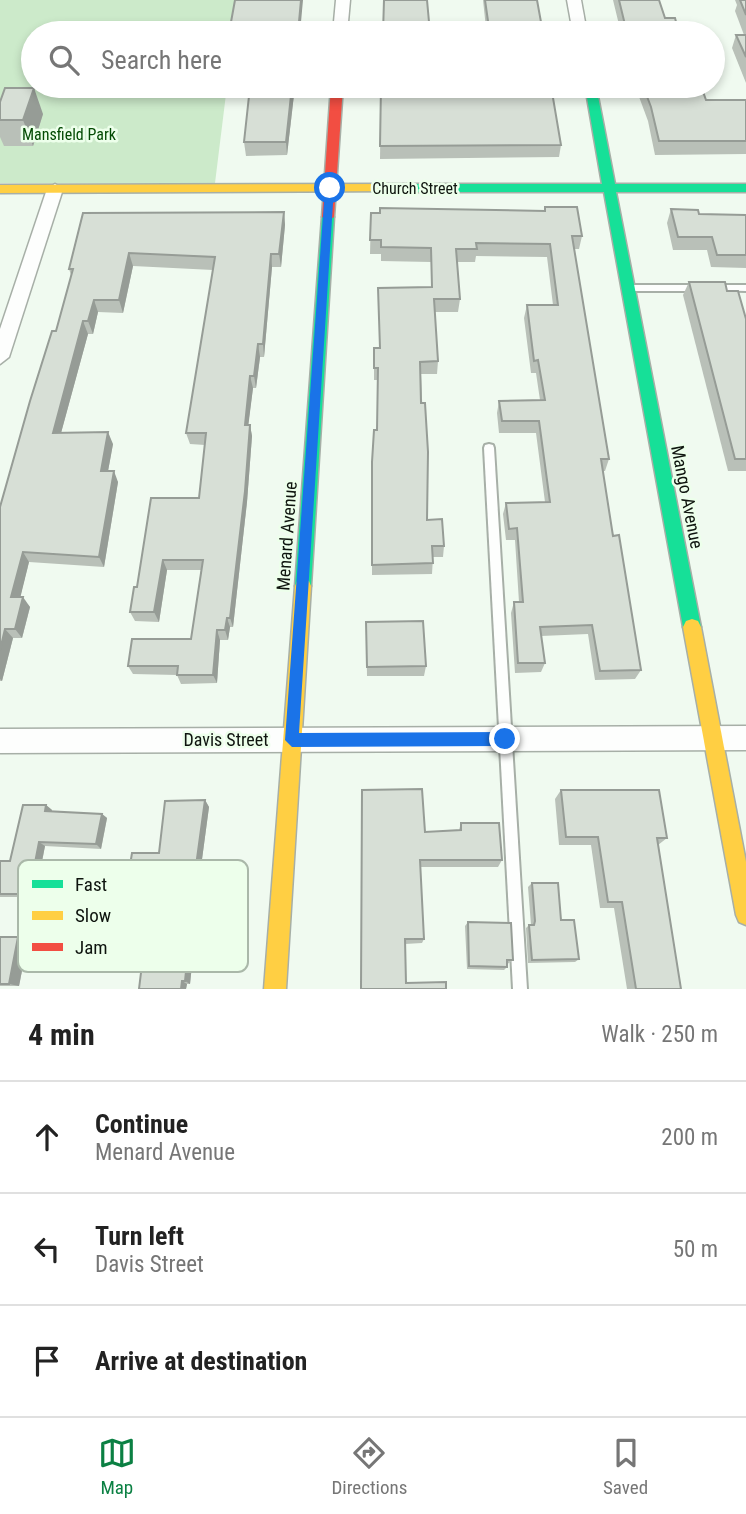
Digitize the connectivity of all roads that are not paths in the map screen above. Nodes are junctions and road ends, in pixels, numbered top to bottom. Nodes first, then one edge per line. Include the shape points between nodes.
1 (343, 0) edge
2 (573, 0) edge
3 (342, 21) edge
4 (577, 21) edge
5 (336, 98) edge
6 (592, 98) edge
7 (330, 188) junction
8 (609, 188) junction
9 (746, 188) edge
10 (0, 189) edge
11 (55, 189) junction
12 (628, 288) junction
13 (746, 288) edge
14 (0, 357) edge
15 (489, 449) dead end
16 (713, 738) junction
17 (746, 738) edge
18 (505, 739) junction
19 (292, 740) junction
20 (0, 741) edge
21 (746, 915) edge
22 (275, 989) edge
23 (520, 989) edge

1 - 3 street
2 - 4 street
5 - 7 street, Menard Avenue
6 - 8 street, Mango Avenue
7 - 8 street, Church Street
7 - 11 street, Church Street
7 - 19 street, Menard Avenue
8 - 9 street, Church Street
8 - 12 street, Mango Avenue
10 - 11 street, Church Street
11 - 14 street
12 - 13 lane
12 - 16 street, Mango Avenue
15 - 18 lane
16 - 17 street, Davis Street
16 - 18 street, Davis Street
16 - 21 street, Mango Avenue
18 - 19 street, Davis Street
18 - 23 lane
19 - 20 street, Davis Street
19 - 22 street, Menard Avenue

